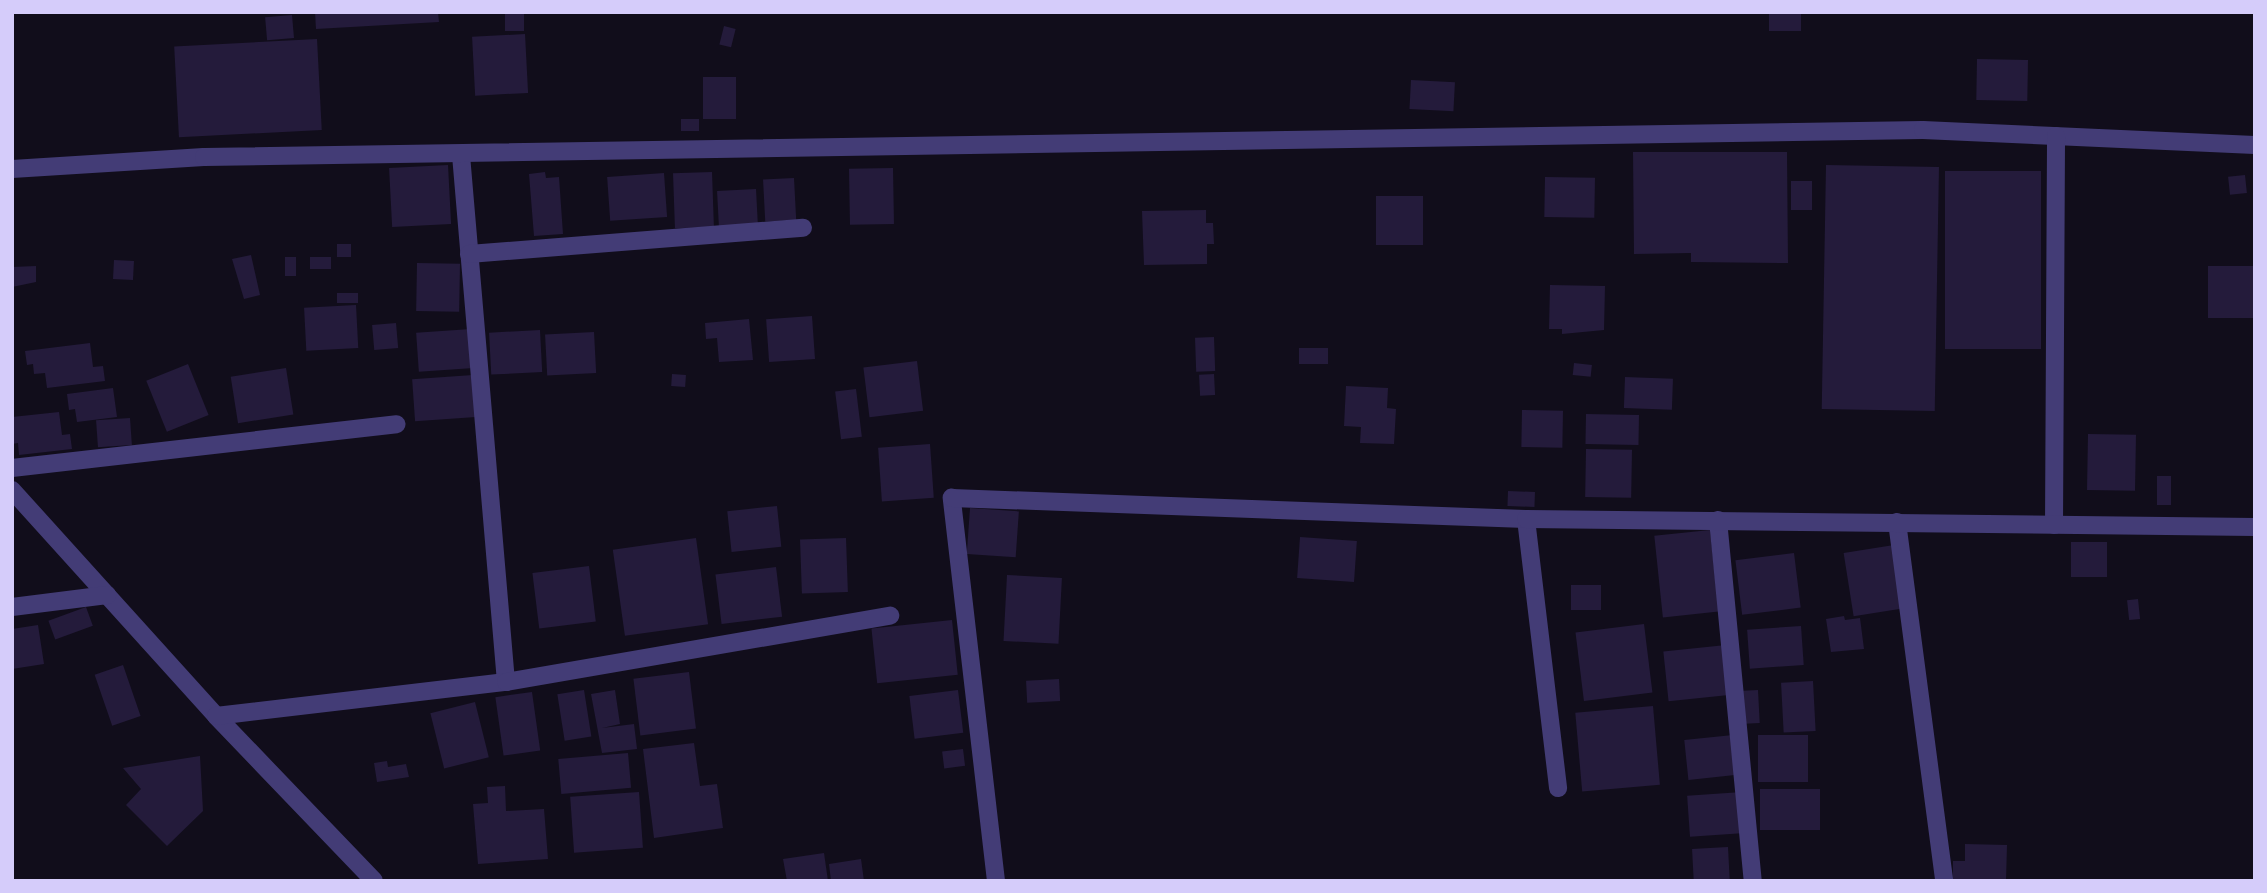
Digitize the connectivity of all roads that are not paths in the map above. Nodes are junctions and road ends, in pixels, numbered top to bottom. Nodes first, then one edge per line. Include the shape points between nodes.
1 (2056, 136) junction
2 (2255, 145) edge
3 (461, 155) junction
4 (12, 169) edge
5 (803, 228) dead end
6 (469, 254) junction
7 (396, 424) dead end
8 (12, 468) edge
9 (12, 490) edge
10 (1526, 519) junction
11 (1718, 520) junction
12 (1897, 523) junction
13 (2054, 525) junction
14 (2255, 527) edge
15 (107, 594) junction
16 (12, 607) edge
17 (890, 617) dead end
18 (506, 682) junction
19 (216, 716) junction
20 (1558, 788) dead end
21 (374, 881) edge
22 (996, 881) edge
23 (1754, 881) edge
24 (1944, 881) edge

1 - 2 street
1 - 3 street via 1923,130
1 - 13 street
3 - 4 street via 204,157
3 - 6 street
5 - 6 street
6 - 18 street
7 - 8 street
9 - 15 street
10 - 11 street
10 - 20 street
10 - 22 street via 952,498
11 - 12 street
11 - 23 street
12 - 13 street
12 - 24 street
13 - 14 street
15 - 16 street
15 - 19 street
17 - 18 street
18 - 19 street
19 - 21 street

